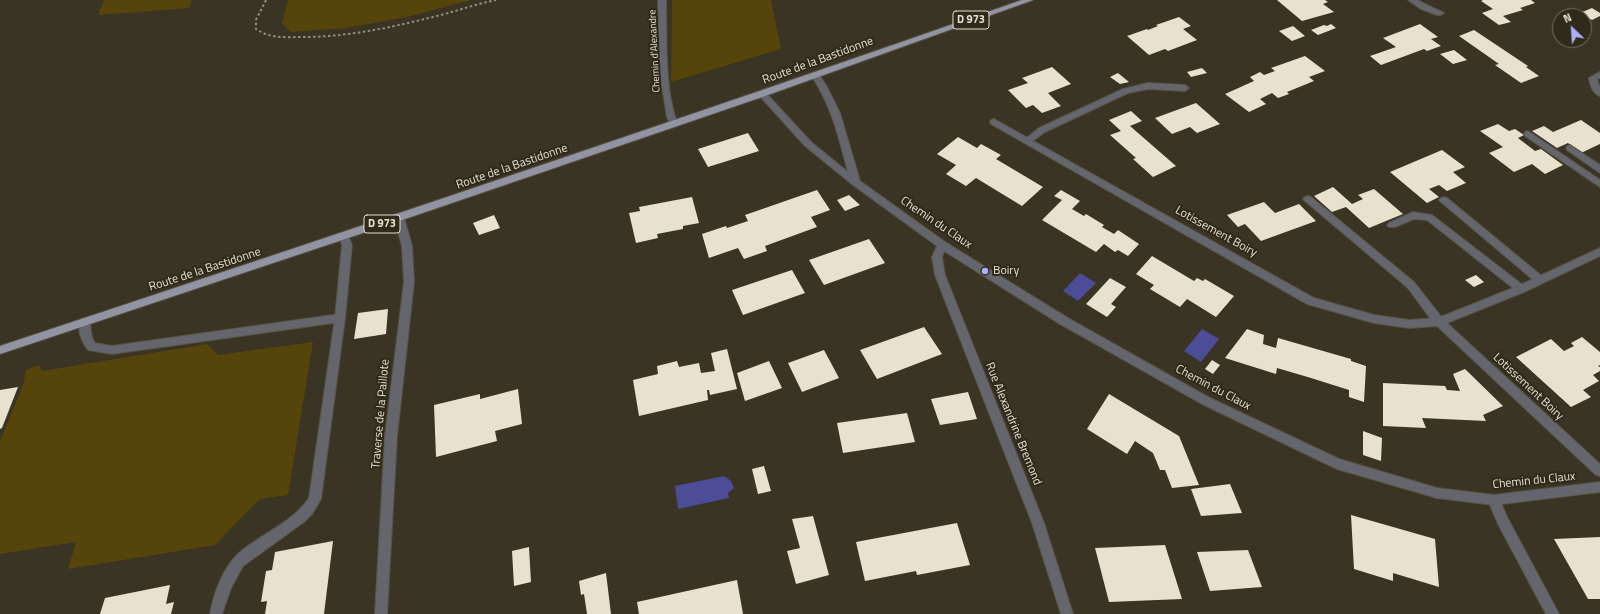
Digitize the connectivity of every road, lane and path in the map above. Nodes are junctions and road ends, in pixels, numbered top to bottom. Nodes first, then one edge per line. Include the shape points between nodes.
1 (266, 0) edge
2 (496, 0) edge
3 (662, 0) edge
4 (1029, 0) edge
5 (1412, 0) edge
6 (1440, 13) dead end
7 (815, 75) junction
8 (1600, 75) edge
9 (1185, 88) dead end
10 (1600, 93) edge
11 (762, 94) junction
12 (994, 122) dead end
13 (674, 124) junction
14 (1528, 134) dead end
15 (1027, 141) junction
16 (1570, 148) dead end
17 (1600, 170) edge
18 (856, 183) junction
19 (1600, 184) edge
20 (1308, 199) dead end
21 (1444, 200) dead end
22 (399, 218) junction
23 (1392, 225) dead end
24 (344, 236) junction
25 (942, 245) junction
26 (1600, 252) edge
27 (1540, 280) junction
28 (1521, 289) junction
29 (340, 318) junction
30 (84, 322) junction
31 (1439, 322) junction
32 (0, 350) edge
33 (1600, 471) edge
34 (1600, 487) edge
35 (1494, 500) junction
36 (216, 614) edge
37 (381, 614) edge
38 (1067, 614) edge
39 (1553, 614) edge

1 - 2 path via 256,20 256,29 271,36 308,38 438,16
3 - 13 street, Chemin d'Alexandre via 664,75
4 - 7 main road, Route de la Bastidonne / D 973
5 - 6 street
7 - 11 main road, Route de la Bastidonne / D 973
7 - 18 street via 834,105
8 - 10 street via 1593,78 1594,86
9 - 15 street via 1148,86 1126,91 1042,130
11 - 13 main road, Route de la Bastidonne / D 973
11 - 18 street, Chemin du Claux via 803,139
12 - 15 street, Lotissement Boiry
13 - 22 main road, Route de la Bastidonne / D 973
14 - 19 street
15 - 31 street, Lotissement Boiry via 1311,301 1374,319 1409,324
16 - 17 street
18 - 25 street, Chemin du Claux
20 - 31 street via 1411,285
21 - 27 street
22 - 24 main road, Route de la Bastidonne / D 973
22 - 37 street, Traverse de la Paillote via 407,246 409,282 391,436
23 - 28 street via 1413,215 1429,217
24 - 29 street via 347,245
24 - 30 main road, Route de la Bastidonne / D 973
25 - 35 street, Chemin du Claux via 1064,321 1206,401 1337,464 1437,493
25 - 38 street, Rue Alexandrine Bremond via 937,257 940,275 1038,524
26 - 27 street, Lotissement Boiry
27 - 28 street, Lotissement Boiry
28 - 31 street, Lotissement Boiry
29 - 30 street via 112,350 92,347 86,339
29 - 36 street via 314,501 302,516 243,558 226,582 218,600
30 - 32 main road, Route de la Bastidonne / D 973
31 - 33 street, Lotissement Boiry
34 - 35 street, Chemin du Claux
35 - 39 street via 1502,520

